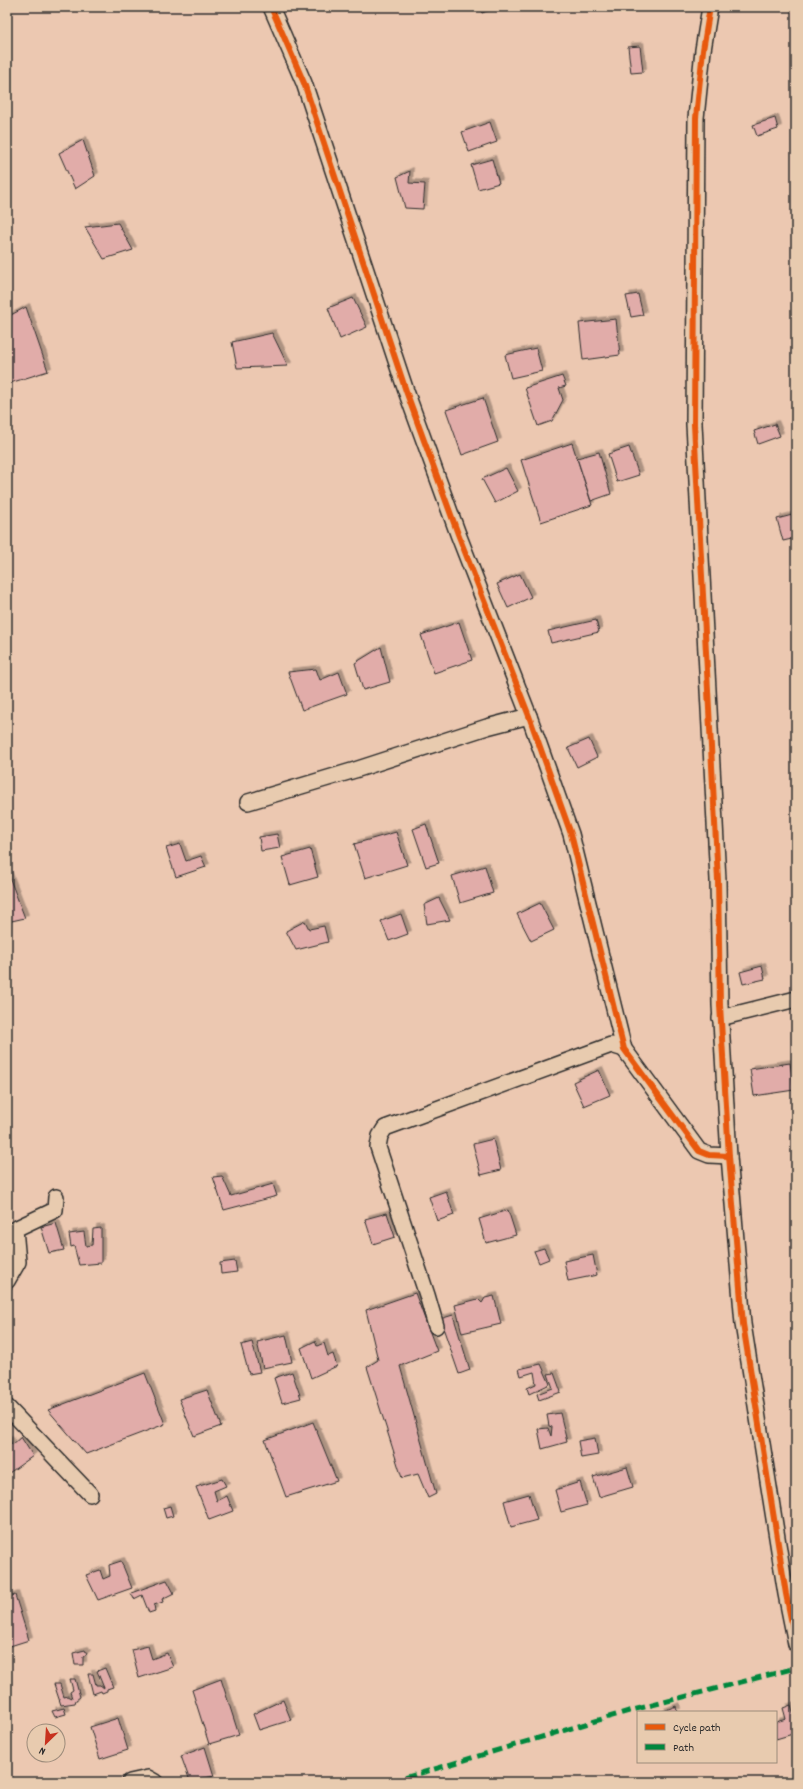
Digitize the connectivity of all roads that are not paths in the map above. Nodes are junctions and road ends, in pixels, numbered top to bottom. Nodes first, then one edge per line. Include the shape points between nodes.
1 (271, 7) edge
2 (710, 7) edge
3 (529, 716) junction
4 (248, 802) dead end
5 (796, 999) edge
6 (720, 1018) junction
7 (624, 1049) junction
8 (729, 1156) junction
9 (56, 1198) dead end
10 (7, 1281) edge
11 (436, 1326) dead end
12 (7, 1408) edge
13 (90, 1494) dead end
14 (796, 1644) edge
15 (130, 1782) edge
16 (155, 1782) edge

1 - 3 street via 304,83 444,498
2 - 6 street via 696,118 694,424 718,880
3 - 4 street
3 - 7 street via 571,834
5 - 6 street
6 - 8 street
7 - 8 street via 699,1151 709,1155
7 - 11 street via 610,1045 385,1128 378,1146
8 - 14 street via 744,1324
9 - 10 street via 55,1210 14,1229 18,1262
12 - 13 street
15 - 16 street via 148,1778

